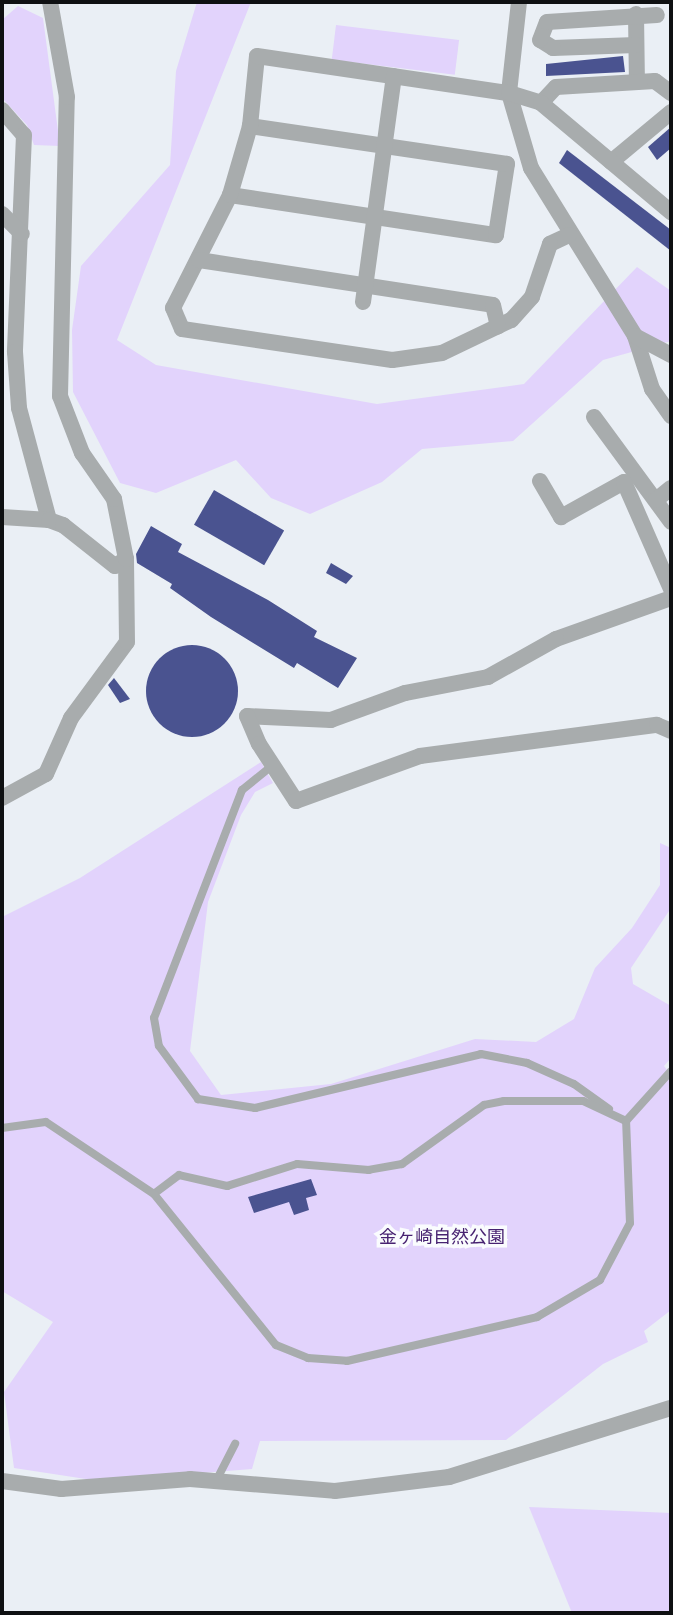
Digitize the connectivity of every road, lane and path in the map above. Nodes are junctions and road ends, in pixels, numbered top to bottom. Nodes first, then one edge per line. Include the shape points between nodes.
1 (50, 2) edge
2 (519, 2) edge
3 (636, 14) junction
4 (657, 15) dead end
5 (636, 45) junction
6 (394, 76) junction
7 (637, 82) junction
8 (509, 93) junction
9 (671, 93) edge
10 (541, 103) junction
11 (2, 110) edge
12 (671, 112) edge
13 (250, 126) junction
14 (384, 145) junction
15 (611, 162) junction
16 (230, 195) junction
17 (671, 212) edge
18 (2, 214) edge
19 (374, 217) junction
20 (22, 234) junction
21 (569, 235) junction
22 (200, 260) junction
23 (364, 284) junction
24 (363, 302) dead end
25 (498, 327) junction
26 (635, 336) junction
27 (671, 355) edge
28 (671, 416) edge
29 (594, 417) dead end
30 (540, 481) dead end
31 (671, 488) edge
32 (656, 500) junction
33 (2, 517) edge
34 (49, 520) junction
35 (671, 522) edge
36 (126, 559) junction
37 (671, 589) edge
38 (671, 598) edge
39 (671, 731) edge
40 (273, 765) junction
41 (2, 798) edge
42 (671, 1071) edge
43 (626, 1121) junction
44 (2, 1128) edge
45 (154, 1195) junction
46 (671, 1408) edge
47 (235, 1444) dead end
48 (216, 1481) junction
49 (2, 1482) edge

1 - 36 street via 67,97 60,396 82,453 114,499
2 - 8 street
3 - 4 street
3 - 5 street
3 - 5 street via 547,22 540,40 553,48
5 - 7 street
6 - 8 street
6 - 13 street via 257,56
6 - 14 street
7 - 9 street via 655,81
7 - 10 street via 556,88
8 - 10 street
8 - 21 street via 531,168
10 - 15 street
11 - 20 street via 24,135
12 - 15 street
13 - 14 street
13 - 16 street
14 - 19 street
14 - 19 street via 507,164 496,234
15 - 17 street
16 - 19 street
16 - 22 street
18 - 20 street
19 - 23 street
20 - 34 street via 15,352 19,408
21 - 25 street via 550,244 532,297
21 - 26 street
22 - 23 street
22 - 25 street via 173,308 182,329 392,360 442,353
23 - 24 street
23 - 25 street via 493,305
26 - 27 street
26 - 28 street via 652,389
29 - 32 street
30 - 37 street via 561,517 624,482
31 - 32 street
32 - 35 street
33 - 34 street
34 - 36 street via 63,525 115,566
36 - 41 street via 127,642 71,718 46,774
38 - 40 street via 556,639 488,677 405,693 331,720 247,716
39 - 40 street via 657,725 420,756 296,801
40 - 43 lane via 242,790 155,1018 159,1046 198,1100 255,1108 481,1054 527,1063 575,1084
42 - 43 lane
43 - 45 lane via 583,1101 503,1101 484,1105 402,1164 369,1170 298,1164 227,1186 179,1175
43 - 45 lane via 630,1223 600,1280 537,1317 347,1362 308,1358 276,1345
44 - 45 lane via 46,1122
46 - 48 street via 449,1478 335,1491
47 - 48 lane
48 - 49 street via 160,1480 61,1489

